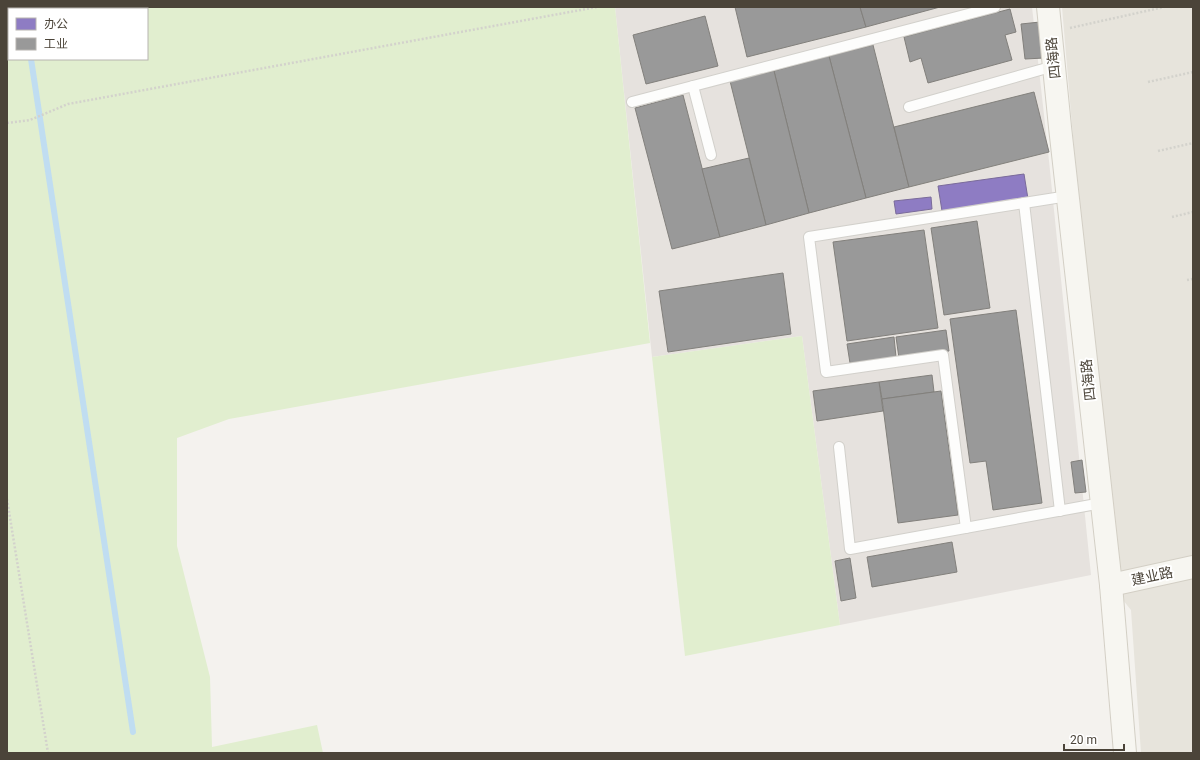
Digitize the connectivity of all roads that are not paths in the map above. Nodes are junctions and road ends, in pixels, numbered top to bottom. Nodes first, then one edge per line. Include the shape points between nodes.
1 (995, 7) edge
2 (1048, 7) edge
3 (1054, 66) junction
4 (693, 86) junction
5 (632, 102) dead end
6 (909, 107) dead end
7 (711, 155) dead end
8 (1068, 196) junction
9 (1024, 203) junction
10 (839, 447) dead end
11 (1102, 503) junction
12 (1060, 511) junction
13 (966, 528) junction
14 (1193, 567) edge
15 (1111, 584) junction
16 (1125, 753) edge

1 - 4 lane
2 - 3 street, 四海路
3 - 6 lane
3 - 8 street, 四海路
4 - 5 lane
4 - 7 lane
8 - 9 lane
8 - 11 street, 四海路
9 - 12 lane
9 - 13 lane via 809,237 826,372 943,355
10 - 13 lane via 850,549
11 - 12 lane
11 - 15 street, 四海路
12 - 13 lane
14 - 15 street, 建业路
15 - 16 street, 四海路

